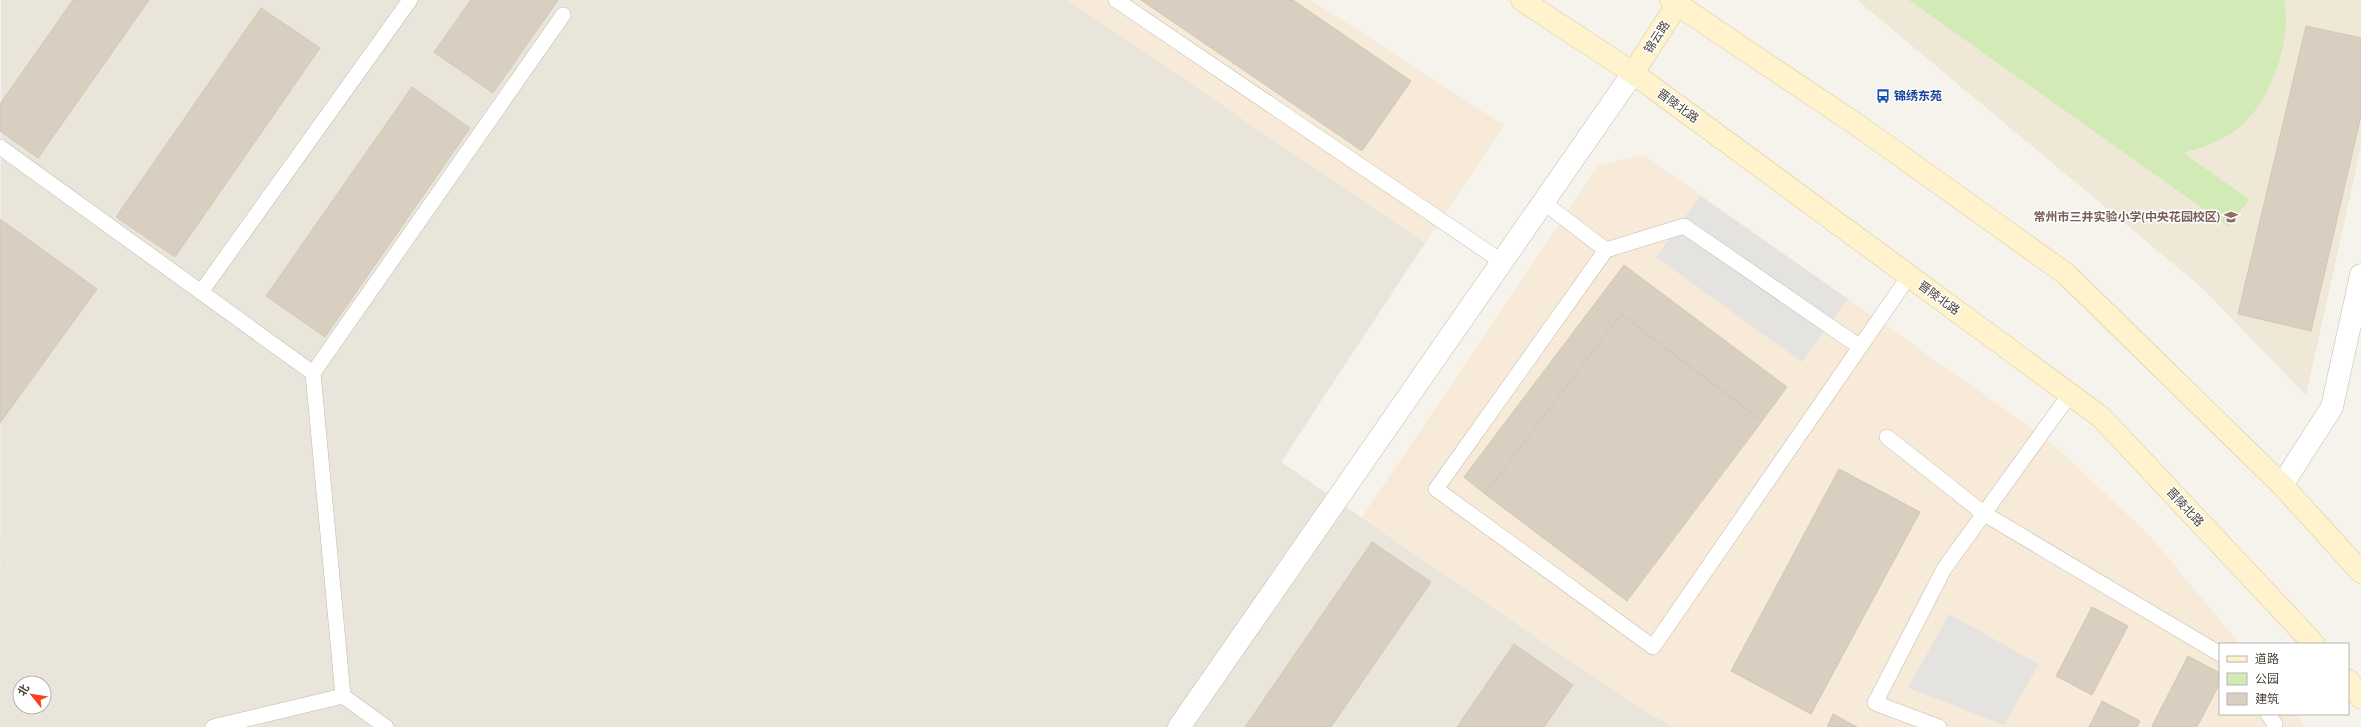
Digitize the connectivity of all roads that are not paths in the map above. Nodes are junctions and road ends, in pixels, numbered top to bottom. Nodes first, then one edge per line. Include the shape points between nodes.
1 (410, 0) edge
2 (1116, 0) edge
3 (1522, 0) edge
4 (1676, 2) edge
5 (564, 15) dead end
6 (1633, 73) junction
7 (0, 147) edge
8 (1543, 202) junction
9 (1606, 250) junction
10 (1501, 262) junction
11 (2361, 275) edge
12 (1909, 276) junction
13 (200, 292) junction
14 (1860, 347) junction
15 (313, 373) junction
16 (2070, 394) junction
17 (1887, 437) dead end
18 (2282, 485) junction
19 (1983, 514) junction
20 (2361, 572) edge
21 (2313, 643) edge
22 (2219, 653) edge
23 (2349, 681) edge
24 (343, 696) junction
25 (2361, 698) edge
26 (2269, 715) edge
27 (213, 727) edge
28 (386, 727) edge
29 (1179, 727) edge
30 (1939, 727) edge
31 (2274, 727) edge

1 - 13 lane
2 - 10 lane
3 - 6 main road, 晋陵北路
4 - 6 main road, 锦云路
4 - 18 main road via 1863,129 2066,274
5 - 15 lane
6 - 8 street
6 - 12 main road, 晋陵北路
7 - 13 lane
8 - 9 lane
8 - 10 street
9 - 14 lane via 1684,226
9 - 14 lane via 1436,489 1653,647
10 - 29 street
11 - 18 street via 2332,407
12 - 14 lane
12 - 16 main road, 晋陵北路
13 - 15 lane
15 - 24 lane
16 - 19 lane
16 - 21 main road, 晋陵北路 via 2101,417
17 - 19 lane
18 - 20 main road
19 - 22 lane
19 - 30 lane via 1944,570 1875,703
23 - 25 main road
24 - 27 lane
24 - 28 lane
26 - 31 lane

